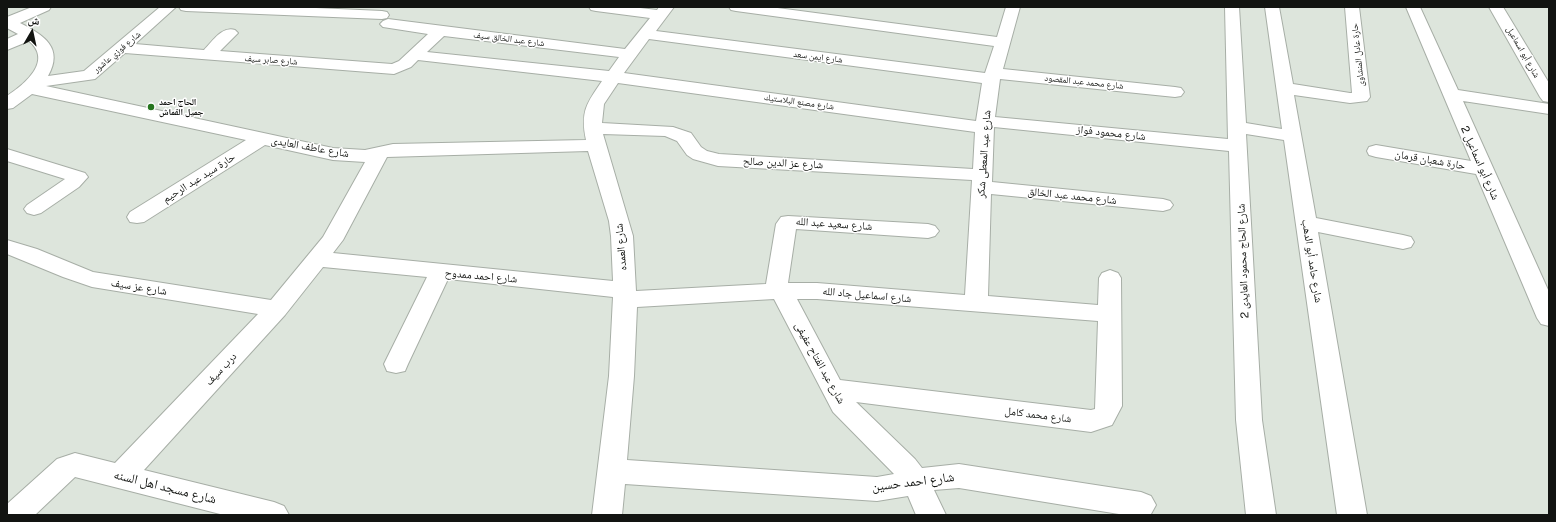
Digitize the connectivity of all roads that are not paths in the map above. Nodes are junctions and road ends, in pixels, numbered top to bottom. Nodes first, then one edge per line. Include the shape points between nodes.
1 (44, 7) edge
2 (169, 7) edge
3 (186, 7) edge
4 (596, 7) edge
5 (736, 7) edge
6 (1013, 7) edge
7 (1232, 7) edge
8 (1272, 7) edge
9 (1352, 7) edge
10 (1413, 7) edge
11 (1496, 7) edge
12 (284, 9) edge
13 (664, 11) edge
14 (8, 23) edge
15 (441, 30) junction
16 (230, 33) dead end
17 (645, 34) junction
18 (28, 35) junction
19 (1002, 42) junction
20 (7, 46) edge
21 (122, 48) junction
22 (629, 54) junction
23 (207, 55) junction
24 (415, 55) junction
25 (614, 76) junction
26 (993, 76) junction
27 (32, 86) junction
28 (1284, 88) junction
29 (1175, 92) dead end
30 (1450, 94) junction
31 (1549, 97) edge
32 (7, 104) edge
33 (1549, 109) edge
34 (985, 125) junction
35 (1237, 136) junction
36 (1292, 136) junction
37 (595, 137) junction
38 (262, 139) junction
39 (1376, 151) dead end
40 (380, 152) junction
41 (7, 155) edge
42 (1483, 169) junction
43 (982, 181) junction
44 (1163, 205) dead end
45 (34, 209) dead end
46 (137, 217) dead end
47 (1306, 224) junction
48 (928, 231) dead end
49 (1403, 242) dead end
50 (7, 247) edge
51 (317, 259) junction
52 (441, 271) junction
53 (1110, 278) dead end
54 (778, 291) junction
55 (624, 295) junction
56 (976, 304) junction
57 (277, 308) junction
58 (1110, 314) junction
59 (1549, 318) edge
60 (396, 364) dead end
61 (832, 389) junction
62 (612, 471) junction
63 (121, 476) junction
64 (916, 482) junction
65 (1141, 505) dead end
66 (16, 515) edge
67 (274, 515) edge
68 (607, 515) edge
69 (930, 515) edge
70 (1261, 515) edge
71 (1352, 515) edge

1 - 14 street
2 - 21 street, شارع فوزي عاشور
3 - 12 street, شارع عبد الخالق سيف
4 - 13 street
5 - 19 street
6 - 19 street, شارع عبد المعطى شكر
7 - 35 street, شارع الحاج محمود العايدى 2
8 - 28 street, شارع حامد أبو الدهب
9 - 28 street, حارة عادل المنشاوى via 1361,97 1350,98
10 - 30 street, شارع أبو اسماعيل 2
11 - 31 street, شارع أبو اسماعيل
12 - 15 street, شارع عبد الخالق سيف via 385,20
13 - 17 street, شارع العمده
14 - 18 street
15 - 22 street, شارع عبد الخالق سيف
15 - 24 street, شارع صابر سيف
16 - 23 street
17 - 22 street, شارع العمده
17 - 26 street, شارع ايمن سعد
18 - 20 street
18 - 27 street via 40,42 46,50 43,69
19 - 26 street, شارع عبد المعطى شكر
21 - 23 street, شارع صابر سيف
21 - 27 street, شارع فوزي عاشور via 89,75
22 - 25 street, شارع العمده
23 - 24 street, شارع صابر سيف via 394,70 402,67
24 - 25 street
25 - 34 street, شارع مصنع البلاستيك
25 - 37 street, شارع العمده via 595,104
26 - 29 street, شارع محمد عبد المقصود
26 - 34 street, شارع عبد المعطى شكر
27 - 32 street
27 - 38 street, شارع عاطف العايدى
28 - 36 street, شارع حامد أبو الدهب
30 - 33 street
30 - 42 street, شارع أبو اسماعيل 2
34 - 35 street, شارع محمود فواز
34 - 43 street, شارع عبد المعطى شكر
35 - 36 street, شارع محمود فواز
35 - 70 street, شارع الحاج محمود العايدى 2 via 1249,420
36 - 47 street, شارع حامد أبو الدهب
37 - 40 street, شارع عاطف العايدى
37 - 43 street, شارع عز الدين صالح via 667,131 684,137 700,155 718,160
37 - 55 street, شارع العمده via 620,221
38 - 40 street, شارع عاطف العايدى via 333,154 365,156
38 - 46 street, حارة سيد عبد الرحيم
39 - 42 street, حارة شعبان قرمان
40 - 51 street, درب سيف via 332,240
41 - 45 street via 78,177
42 - 59 street, شارع أبو اسماعيل 2
43 - 44 street, شارع محمد عبد الخالق
43 - 56 street, شارع عبد المعطى شكر
47 - 49 street
47 - 71 street, شارع حامد أبو الدهب
48 - 54 street, شارع سعيد عبد الله via 788,222
50 - 57 street, شارع عز سيف via 23,251 71,274 92,280
51 - 52 street
51 - 57 street, درب سيف
52 - 55 street, شارع احمد ممدوح
52 - 60 street, شارع احمد ممدوح
53 - 58 street, شارع محمد كامل
54 - 55 street, شارع اسماعيل جاد الله
54 - 56 street, شارع اسماعيل جاد الله via 817,291
54 - 61 street, شارع عبد الفتاح عفيفى
55 - 62 street, شارع العمده via 624,344
56 - 58 street, شارع اسماعيل جاد الله
57 - 63 street, درب سيف
58 - 61 street, شارع محمد كامل via 1109,406 1107,414 1101,420 1091,422
61 - 64 street, شارع عبد الفتاح عفيفى via 846,410 905,467
62 - 64 street, شارع احمد حسين via 857,488 897,487
62 - 68 street, شارع العمده
63 - 66 street, شارع مسجد اهل السنه via 79,466 67,466
63 - 67 street, شارع مسجد اهل السنه
64 - 65 street, شارع احمد حسين via 959,476
64 - 69 street, شارع عبد الفتاح عفيفى

